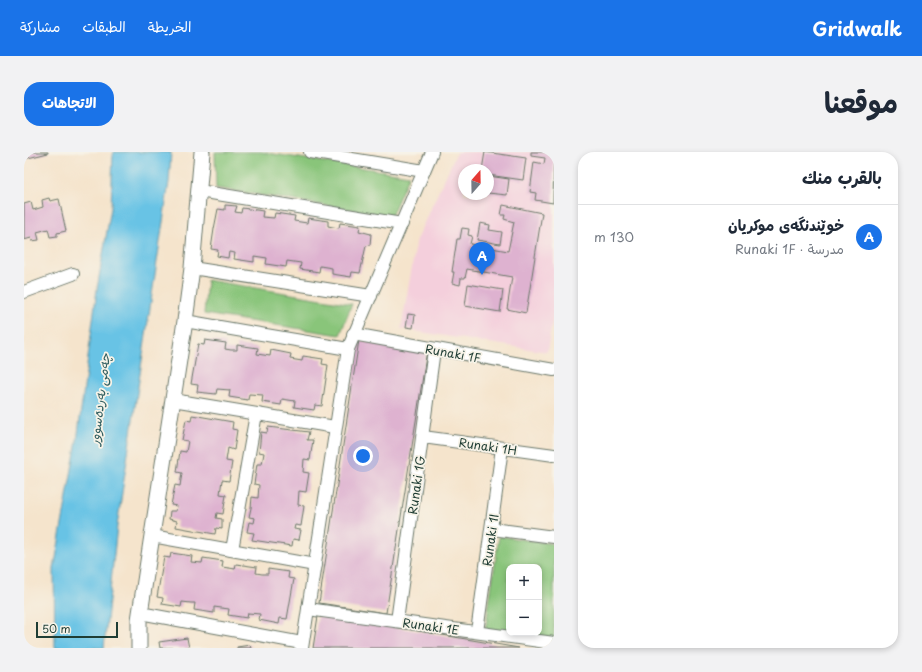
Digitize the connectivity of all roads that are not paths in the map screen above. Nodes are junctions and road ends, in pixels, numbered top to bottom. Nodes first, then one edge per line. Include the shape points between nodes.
1 (202, 152) edge
2 (310, 152) edge
3 (432, 152) edge
4 (424, 171) junction
5 (199, 191) junction
6 (402, 224) junction
7 (192, 268) junction
8 (73, 274) dead end
9 (24, 292) edge
10 (371, 296) junction
11 (185, 321) junction
12 (353, 334) junction
13 (348, 349) junction
14 (434, 350) junction
15 (554, 370) edge
16 (173, 400) junction
17 (256, 414) junction
18 (335, 427) junction
19 (423, 437) junction
20 (502, 448) junction
21 (554, 454) edge
22 (492, 529) junction
23 (152, 536) junction
24 (554, 537) edge
25 (232, 550) junction
26 (314, 565) junction
27 (308, 609) junction
28 (140, 613) junction
29 (397, 621) junction
30 (477, 632) junction
31 (554, 643) edge
32 (302, 645) edge
33 (139, 648) edge

1 - 5 street
2 - 4 street
3 - 4 street
4 - 6 street
5 - 6 street
5 - 7 street
6 - 10 street
7 - 10 street
7 - 11 street
8 - 9 street
10 - 12 street
11 - 13 street
11 - 16 street
12 - 13 street
12 - 14 street, Runaki 1F
13 - 18 street
14 - 15 street, Runaki 1F
14 - 19 street, Runaki 1G
16 - 17 street
16 - 23 street
17 - 18 street
17 - 25 street
18 - 26 street
19 - 20 street, Runaki 1H
19 - 29 street, Runaki 1G
20 - 21 street, Runaki 1H
20 - 22 street, Runaki 1I
22 - 24 street
22 - 30 street, Runaki 1I
23 - 25 street
23 - 28 street
25 - 26 street
26 - 27 street
27 - 29 street, Runaki 1E
27 - 32 street
28 - 32 street
28 - 33 street
29 - 30 street, Runaki 1E
30 - 31 street, Runaki 1E

